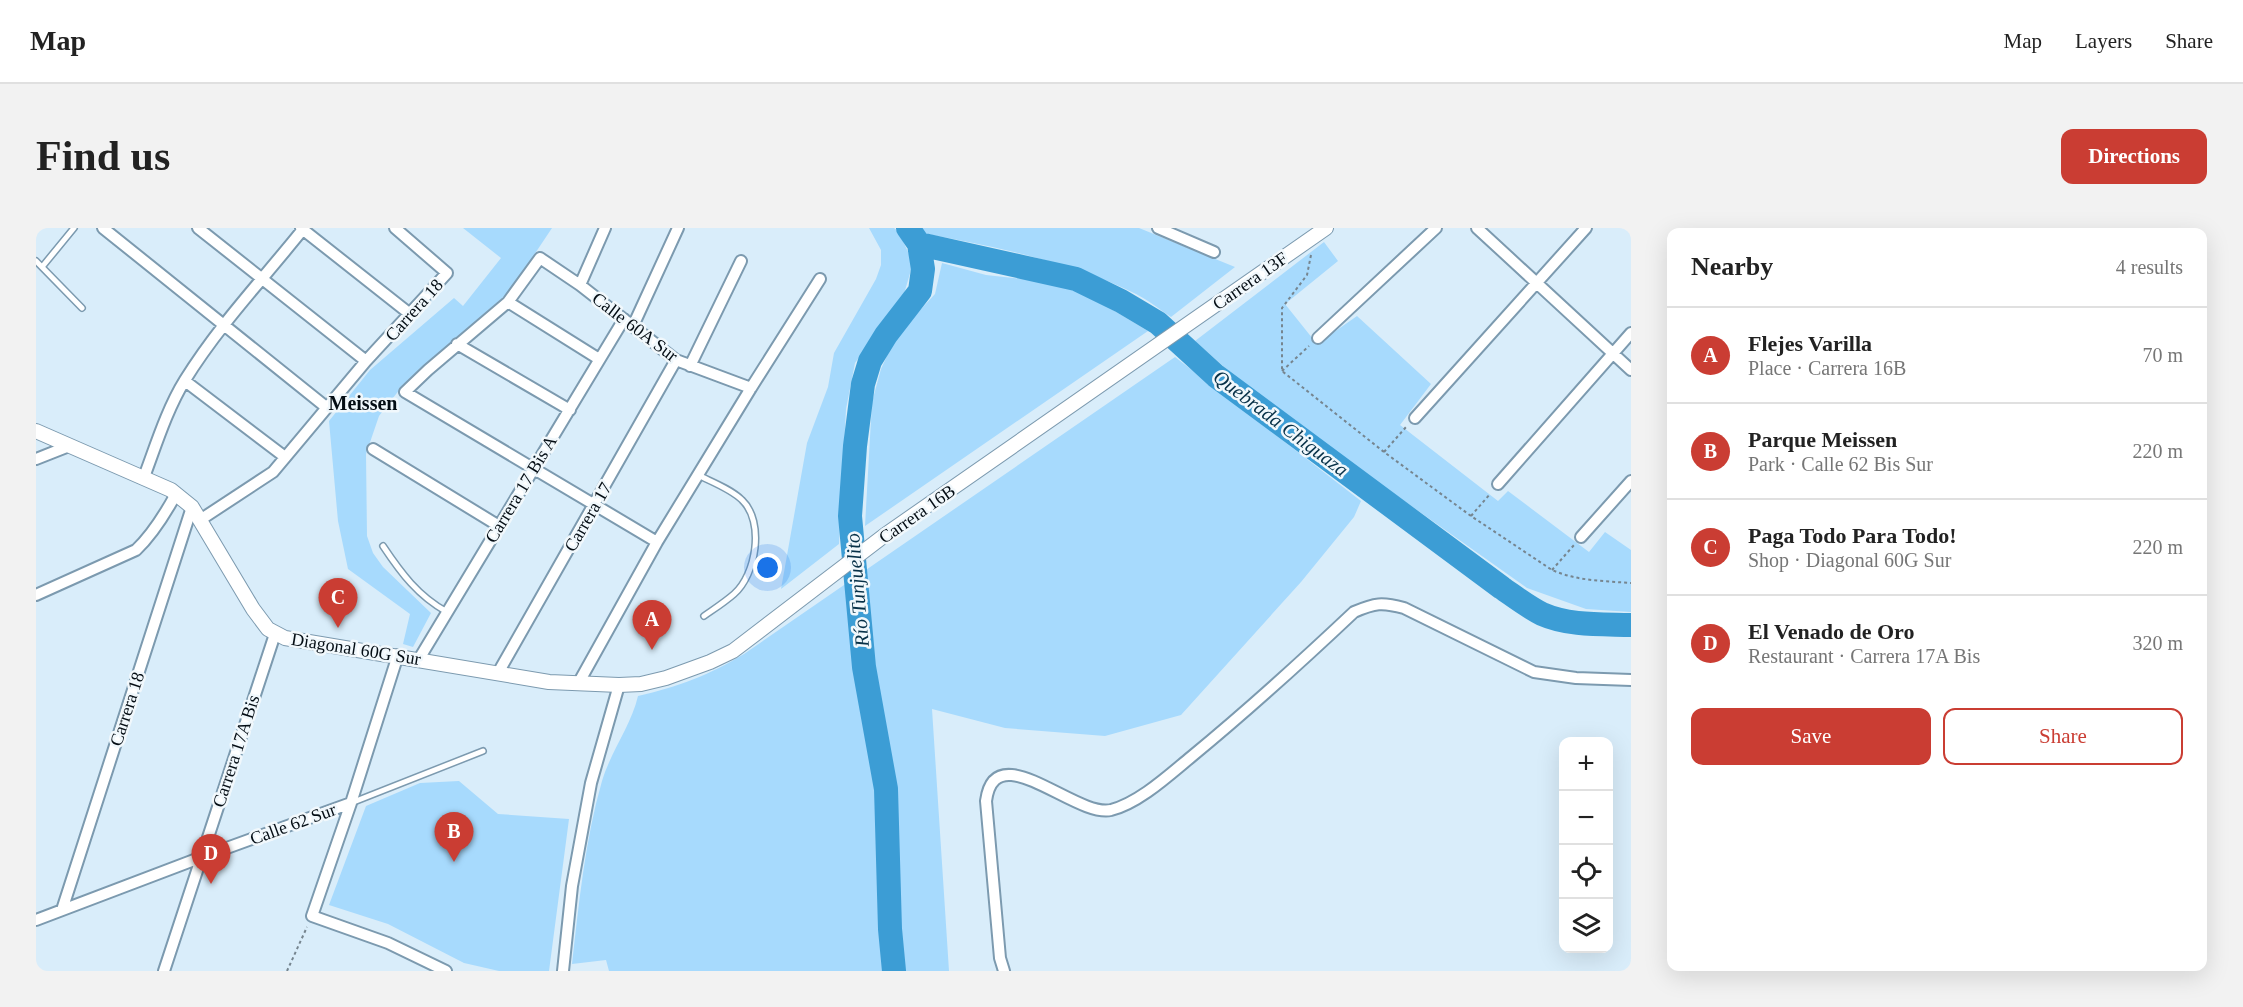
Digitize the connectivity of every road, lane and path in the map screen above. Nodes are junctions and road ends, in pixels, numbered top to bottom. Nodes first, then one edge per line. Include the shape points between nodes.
1 (74, 228) edge
2 (103, 228) edge
3 (198, 228) edge
4 (395, 228) edge
5 (605, 228) edge
6 (678, 228) edge
7 (1158, 228) edge
8 (1436, 228) edge
9 (1477, 228) edge
10 (1586, 228) edge
11 (303, 229) edge
12 (1316, 230) edge
13 (1214, 252) dead end
14 (1311, 253) dead end
15 (36, 261) edge
16 (741, 261) dead end
17 (42, 267) junction
18 (262, 278) junction
19 (820, 279) dead end
20 (1537, 282) junction
21 (580, 285) junction
22 (508, 302) junction
23 (82, 308) dead end
24 (410, 314) junction
25 (1204, 314) joint
26 (624, 319) junction
27 (224, 325) junction
28 (633, 326) junction
29 (1631, 333) edge
30 (1318, 338) joint
31 (457, 344) junction
32 (1613, 353) junction
33 (599, 359) junction
34 (676, 360) junction
35 (366, 361) junction
36 (690, 366) junction
37 (1631, 370) edge
38 (1282, 371) junction
39 (185, 381) junction
40 (751, 388) junction
41 (326, 408) junction
42 (570, 410) junction
43 (1415, 418) joint
44 (36, 431) edge
45 (69, 446) junction
46 (373, 449) dead end
47 (1384, 452) junction
48 (285, 457) junction
49 (36, 459) edge
50 (534, 469) junction
51 (698, 475) junction
52 (144, 477) junction
53 (1631, 481) edge
54 (1498, 484) joint
55 (177, 494) junction
56 (594, 506) junction
57 (192, 507) junction
58 (1470, 516) junction
59 (200, 520) junction
60 (499, 526) junction
61 (1581, 537) joint
62 (657, 542) junction
63 (383, 546) dead end
64 (1552, 570) junction
65 (1631, 583) edge
66 (36, 595) edge
67 (447, 612) junction
68 (704, 616) dead end
69 (275, 634) junction
70 (398, 655) junction
71 (418, 660) junction
72 (498, 673) junction
73 (1631, 680) edge
74 (578, 684) junction
75 (619, 685) junction
76 (483, 751) dead end
77 (351, 803) junction
78 (202, 856) junction
79 (62, 910) junction
80 (312, 916) junction
81 (36, 920) edge
82 (164, 971) edge
83 (287, 971) edge
84 (446, 971) edge
85 (563, 971) edge
86 (1004, 971) edge

1 - 17 lane
2 - 27 street
3 - 18 street
4 - 24 street, Carrera 18 via 447,273
5 - 21 street
6 - 28 street
7 - 13 street
8 - 30 street
9 - 20 street
10 - 20 street
11 - 18 street
11 - 24 street
12 - 25 street, Carrera 13F
14 - 38 path via 1307,275 1282,308
15 - 17 lane
16 - 36 street
17 - 23 lane
18 - 27 street
18 - 35 street
19 - 40 street
20 - 32 street
20 - 43 street
21 - 22 street, Calle 60A Sur via 540,258
21 - 26 street, Calle 60A Sur
22 - 31 street
22 - 33 street
24 - 35 street, Carrera 18
25 - 75 street, Carrera 16B via 885,535 733,651 666,678
26 - 28 street, Calle 60A Sur
26 - 33 street, Carrera 17 Bis A
27 - 39 street
27 - 41 street
28 - 34 street, Calle 60A Sur
29 - 32 street
30 - 38 path
31 - 42 street
31 - 50 street via 405,392
32 - 37 street
32 - 54 street
33 - 42 street, Carrera 17 Bis A
34 - 36 street, Calle 60A Sur
34 - 56 street, Carrera 17
35 - 41 street, Carrera 18
36 - 40 street, Calle 60A Sur
38 - 47 path
39 - 48 street
39 - 52 street
40 - 51 street
41 - 48 street, Carrera 18
42 - 50 street, Carrera 17 Bis A
43 - 47 path
44 - 45 street, Diagonal 60G Sur
45 - 49 street
45 - 52 street, Diagonal 60G Sur
46 - 60 street
47 - 58 path
48 - 59 street, Carrera 18 via 267,477
50 - 56 street
50 - 60 street, Carrera 17 Bis A
51 - 62 street
51 - 68 lane via 742,499 754,527 755,552 750,571 736,593
52 - 55 street, Diagonal 60G Sur
53 - 61 street
54 - 58 path
55 - 57 street, Diagonal 60G Sur
55 - 66 street via 136,550
56 - 62 street
56 - 72 street, Carrera 17
57 - 59 street, Diagonal 60G Sur
57 - 79 street, Carrera 18
58 - 64 path
59 - 69 street, Diagonal 60G Sur via 253,609
60 - 67 street, Carrera 17 Bis A
61 - 64 path
62 - 74 street
63 - 67 lane via 416,589
64 - 65 path via 1586,580
67 - 71 street, Carrera 17 Bis A
69 - 70 street, Diagonal 60G Sur via 296,641
69 - 78 street, Carrera 17A Bis
70 - 71 street, Diagonal 60G Sur
70 - 77 street
71 - 72 street, Diagonal 60G Sur
72 - 74 street, Diagonal 60G Sur
73 - 86 street via 1534,672 1404,608 1385,603 1371,605 1354,612 1249,710 1156,786 1124,805 1110,810 1095,809 1019,775 1004,774 993,779 986,801
74 - 75 street, Diagonal 60G Sur
75 - 85 street via 591,783 572,886
76 - 77 lane, Calle 62 Sur
77 - 78 street, Calle 62 Sur
77 - 80 street
78 - 79 street, Calle 62 Sur
78 - 82 street, Carrera 17A Bis
79 - 81 street, Calle 62 Sur
80 - 83 path
80 - 84 street

